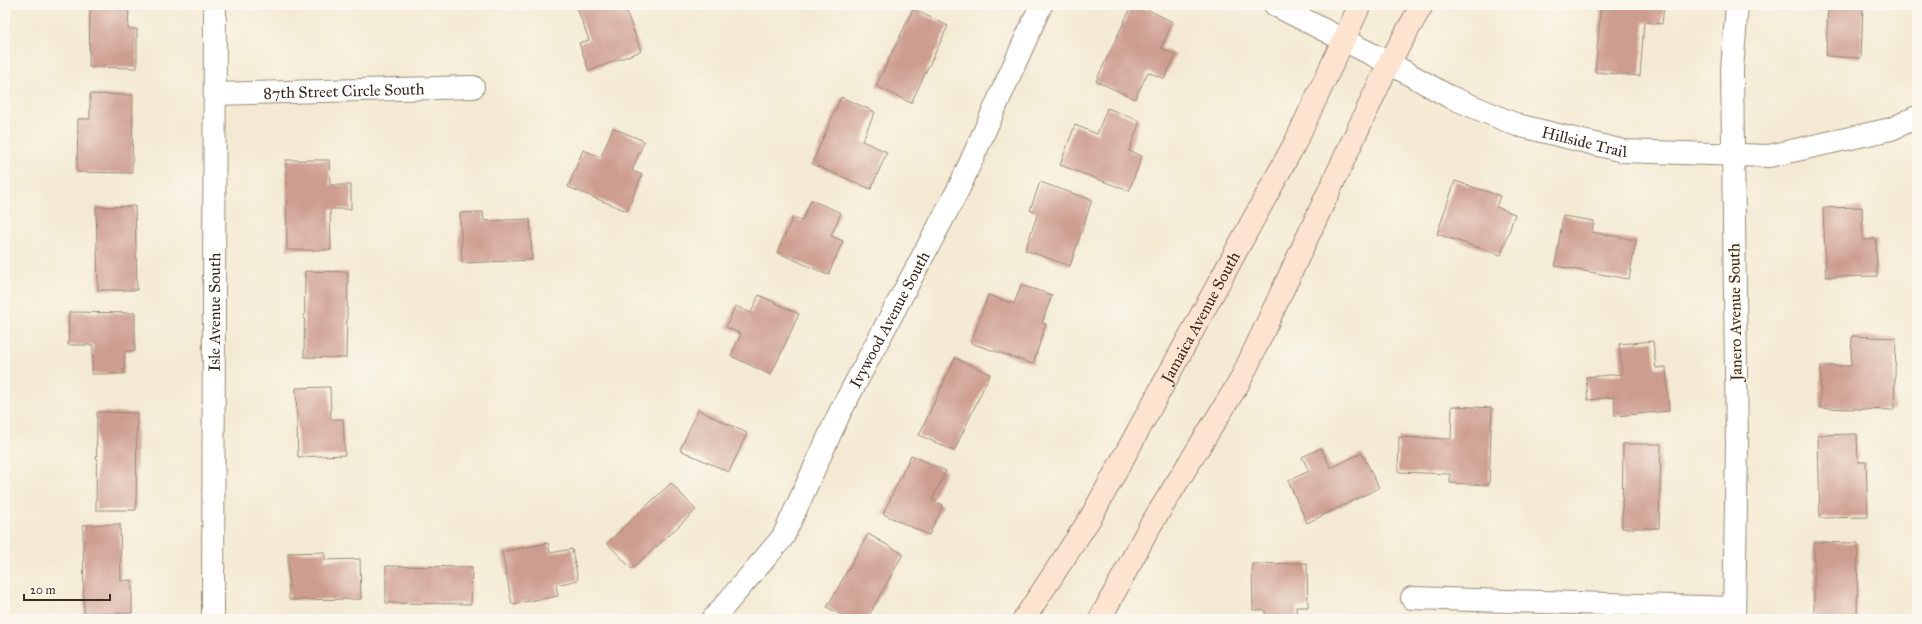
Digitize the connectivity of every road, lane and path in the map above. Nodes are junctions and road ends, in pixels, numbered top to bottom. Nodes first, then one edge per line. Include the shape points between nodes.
1 (215, 5) edge
2 (1040, 5) edge
3 (1275, 5) edge
4 (1360, 5) edge
5 (1422, 5) edge
6 (1737, 5) edge
7 (1344, 39) junction
8 (1389, 63) junction
9 (473, 87) dead end
10 (215, 94) junction
11 (1917, 116) edge
12 (1733, 156) junction
13 (1412, 598) dead end
14 (1734, 614) edge
15 (213, 619) edge
16 (713, 619) edge
17 (1024, 619) edge
18 (1100, 619) edge

1 - 10 street, Isle Avenue South
2 - 16 street, Ivywood Avenue South via 959,188 840,412 783,537
3 - 7 street, Hillside Trail
4 - 7 main road, Jamaica Avenue South
5 - 8 main road
6 - 12 street, Janero Avenue South via 1732,70
7 - 8 street, Hillside Trail
7 - 17 main road, Jamaica Avenue South via 1295,143 1091,517
8 - 12 street, Hillside Trail via 1448,96 1517,125 1623,151
8 - 18 main road via 1240,381 1150,526
9 - 10 street, 87th Street Circle South
10 - 15 street, Isle Avenue South
11 - 12 street, Hillside Trail via 1891,129 1769,156
12 - 14 street, Janero Avenue South via 1737,445
13 - 14 street

